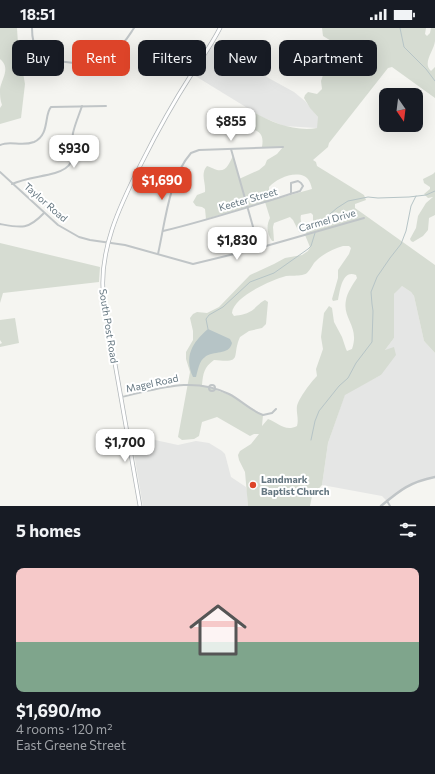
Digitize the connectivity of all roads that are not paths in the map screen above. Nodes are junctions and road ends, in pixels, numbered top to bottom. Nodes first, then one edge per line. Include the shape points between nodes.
1 (32, 28) edge
2 (134, 28) edge
3 (220, 28) edge
4 (82, 106) junction
5 (106, 106) dead end
6 (0, 145) edge
7 (283, 147) dead end
8 (231, 149) junction
9 (0, 172) edge
10 (12, 184) junction
11 (291, 194) junction
12 (247, 207) junction
13 (44, 213) junction
14 (364, 218) dead end
15 (0, 224) edge
16 (163, 231) junction
17 (109, 243) junction
18 (259, 248) junction
19 (158, 254) junction
20 (121, 397) junction
21 (276, 409) dead end
22 (435, 477) edge
23 (387, 501) junction
24 (140, 506) edge
25 (381, 506) edge
26 (390, 506) edge

1 - 2 street via 34,45 45,57 86,63 114,52
3 - 17 main road, South Post Road via 160,126 120,206
4 - 5 street
4 - 6 street via 51,107 44,131 36,141 20,145
4 - 10 street via 73,134 74,157 70,163 58,172
7 - 8 street
8 - 12 street
8 - 16 street via 199,150 188,156 173,188
9 - 10 street, Taylor Road
10 - 13 street, Taylor Road
11 - 11 street, Keeter Street via 292,183 301,183 303,186 300,192
11 - 12 street, Keeter Street
12 - 16 street, Keeter Street
12 - 18 street
13 - 15 street via 34,223 24,227
13 - 17 street, Taylor Road via 62,228 79,237
14 - 18 street, Carmel Drive
16 - 19 street
17 - 19 street, Carmel Drive
17 - 20 main road, South Post Road via 103,266 102,290
18 - 19 street, Carmel Drive via 193,264
20 - 21 street, Magel Road via 185,384 198,384 230,395 260,414 267,415
20 - 24 main road, South Post Road
22 - 23 street via 409,485
23 - 25 street
23 - 26 street

